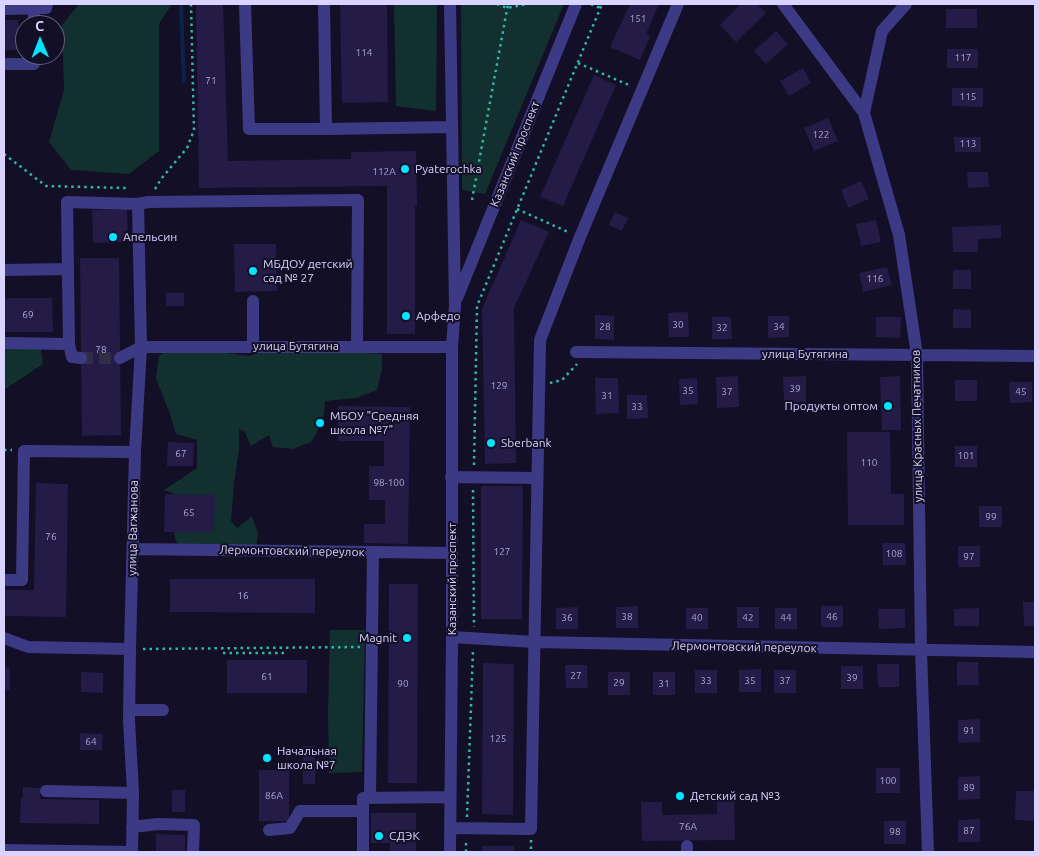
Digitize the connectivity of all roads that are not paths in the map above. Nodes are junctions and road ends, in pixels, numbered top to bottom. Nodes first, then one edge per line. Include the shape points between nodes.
1 (47, 4) edge
2 (245, 4) edge
3 (324, 4) edge
4 (450, 4) edge
5 (576, 4) edge
6 (678, 4) edge
7 (783, 4) edge
8 (906, 4) edge
9 (34, 8) junction
10 (4, 9) edge
11 (34, 15) edge
12 (864, 113) junction
13 (452, 127) junction
14 (326, 128) junction
15 (143, 203) junction
16 (68, 269) junction
17 (4, 270) edge
18 (253, 301) dead end
19 (454, 305) junction
20 (4, 343) edge
21 (69, 344) junction
22 (253, 346) junction
23 (357, 346) junction
24 (141, 347) junction
25 (452, 347) junction
26 (582, 352) road end
27 (917, 355) junction
28 (1035, 356) edge
29 (81, 358) dead end
30 (120, 358) tunnel mouth
31 (135, 452) junction
32 (451, 477) junction
33 (537, 478) junction
34 (133, 550) junction
35 (372, 552) junction
36 (452, 553) junction
37 (4, 580) edge
38 (452, 637) junction
39 (4, 638) edge
40 (535, 642) junction
41 (130, 649) junction
42 (921, 651) junction
43 (1035, 652) edge
44 (129, 710) junction
45 (162, 710) dead end
46 (46, 791) dead end
47 (133, 794) junction
48 (370, 797) junction
49 (450, 797) junction
50 (363, 810) junction
51 (132, 827) junction
52 (450, 828) junction
53 (269, 830) dead end
54 (4, 850) edge
55 (132, 852) edge
56 (193, 852) edge
57 (363, 852) edge
58 (450, 852) edge
59 (928, 852) edge

1 - 9 street via 46,8
2 - 14 street via 249,129
3 - 14 street
4 - 13 street, Казанский проспект
5 - 19 street, Казанский проспект
6 - 33 street via 540,340
7 - 12 street, улица Красных Печатников
8 - 12 street via 882,31
9 - 10 street
9 - 11 street
12 - 27 street, улица Красных Печатников via 899,235
13 - 14 street
13 - 19 street, Казанский проспект
15 - 16 street via 67,202
15 - 23 street via 358,200
15 - 24 street, улица Вагжанова
16 - 17 street
16 - 21 street
18 - 22 street
19 - 25 street, Казанский проспект
20 - 21 street
21 - 29 street via 72,357
22 - 23 street, улица Бутягина
22 - 24 street, улица Бутягина
23 - 25 street, улица Бутягина
24 - 30 street
24 - 31 street, улица Вагжанова
25 - 32 street, Казанский проспект
26 - 27 street, улица Бутягина
27 - 28 street, улица Бутягина
27 - 42 street, улица Красных Печатников
31 - 34 street, улица Вагжанова
31 - 37 street via 24,451 22,580
32 - 33 street
32 - 36 street, Казанский проспект
33 - 40 street
34 - 35 street, Лермонтовский переулок
34 - 41 street, улица Вагжанова
35 - 36 street, Лермонтовский переулок
35 - 48 street
36 - 38 street, Казанский проспект
38 - 40 street, Лермонтовский переулок
38 - 49 street, Казанский проспект
39 - 41 street via 28,646
40 - 42 street, Лермонтовский переулок
40 - 52 street via 530,829
41 - 44 street, улица Вагжанова
42 - 43 street, Лермонтовский переулок
42 - 59 street, улица Красных Печатников
44 - 45 street
44 - 47 street, улица Вагжанова
46 - 47 street
47 - 51 street, улица Вагжанова
48 - 49 street
48 - 50 street via 363,798
49 - 52 street, Казанский проспект
50 - 53 street via 300,811 290,828
50 - 57 street
51 - 55 street, улица Вагжанова
51 - 56 street via 194,824
52 - 58 street, Казанский проспект
54 - 55 street

